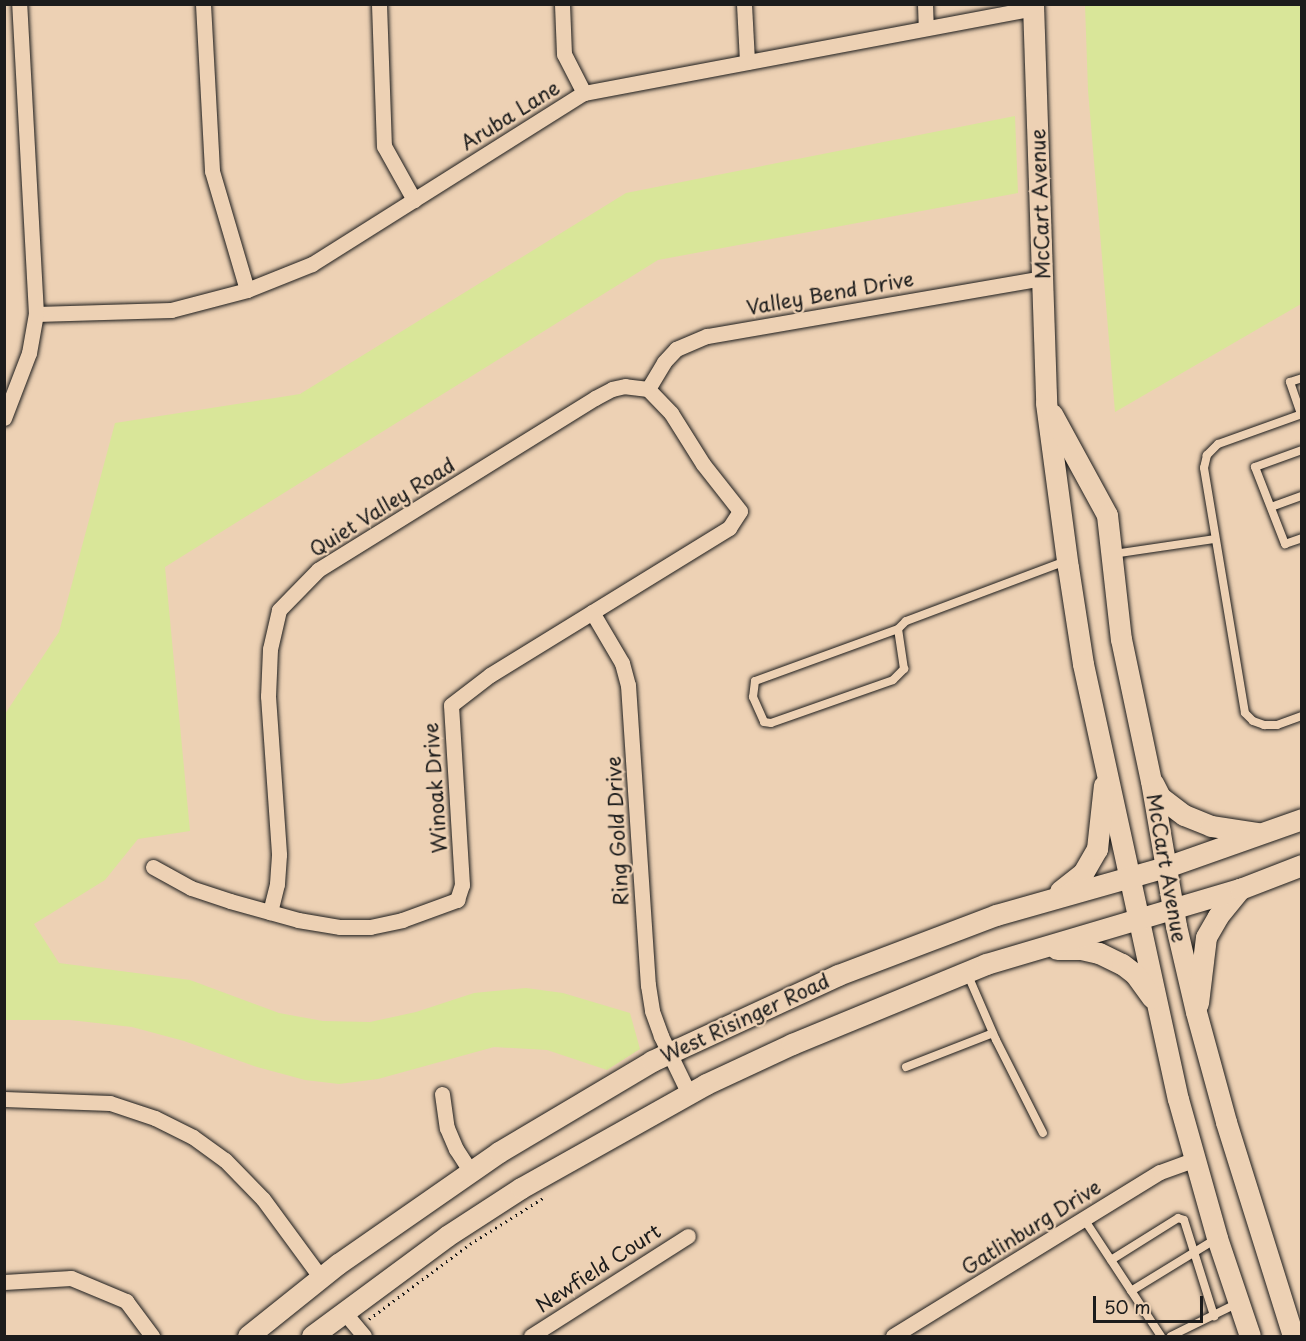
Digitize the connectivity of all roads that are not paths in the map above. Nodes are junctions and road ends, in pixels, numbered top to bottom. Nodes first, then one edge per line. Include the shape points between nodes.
1 (19, 4) edge
2 (202, 4) edge
3 (379, 4) edge
4 (562, 4) edge
5 (744, 4) edge
6 (925, 4) edge
7 (1033, 6) edge
8 (926, 28) junction
9 (747, 62) junction
10 (584, 93) junction
11 (414, 200) junction
12 (1042, 278) junction
13 (247, 290) junction
14 (36, 314) junction
15 (1302, 378) edge
16 (648, 389) junction
17 (1046, 403) junction
18 (1301, 414) edge
19 (4, 418) edge
20 (1302, 450) edge
21 (1302, 496) edge
22 (1271, 507) junction
23 (1302, 538) edge
24 (1215, 539) junction
25 (1112, 554) junction
26 (1067, 561) junction
27 (592, 612) junction
28 (898, 629) junction
29 (1302, 716) edge
30 (1106, 766) junction
31 (1151, 780) junction
32 (1302, 819) edge
33 (1261, 833) junction
34 (1302, 866) edge
35 (153, 867) dead end
36 (1166, 867) junction
37 (1128, 877) junction
38 (1240, 889) junction
39 (1051, 899) junction
40 (1173, 909) junction
41 (270, 912) junction
42 (1138, 919) junction
43 (1033, 950) junction
44 (967, 972) junction
45 (1156, 1004) junction
46 (1196, 1012) junction
47 (993, 1033) junction
48 (669, 1053) junction
49 (906, 1067) dead end
50 (442, 1094) dead end
51 (689, 1094) junction
52 (4, 1099) edge
53 (1042, 1133) dead end
54 (1195, 1160) junction
55 (471, 1172) junction
56 (1084, 1219) junction
57 (688, 1236) dead end
58 (1217, 1238) junction
59 (1194, 1253) junction
60 (1111, 1260) junction
61 (321, 1278) junction
62 (4, 1282) edge
63 (1131, 1291) junction
64 (1239, 1302) junction
65 (1214, 1316) junction
66 (355, 1326) edge
67 (916, 1331) edge
68 (152, 1336) edge
69 (248, 1336) edge
70 (312, 1336) edge
71 (531, 1336) edge
72 (893, 1336) edge
73 (1161, 1336) edge
74 (1172, 1336) edge
75 (1250, 1336) edge
76 (1293, 1336) edge

1 - 14 street
2 - 13 street via 212,171
3 - 11 street via 384,146
4 - 10 street via 564,54
5 - 9 street
6 - 8 street
7 - 8 street, Aruba Lane
7 - 12 main road, McCart Avenue
8 - 9 street, Aruba Lane
9 - 10 street, Aruba Lane
10 - 11 street, Aruba Lane
11 - 13 street, Aruba Lane via 312,264
12 - 16 street, Valley Bend Drive via 707,336 676,349
12 - 17 main road, McCart Avenue
13 - 14 street, Aruba Lane via 171,310
14 - 19 street via 29,353
15 - 18 lane via 1290,382
16 - 27 street, Winoak Drive via 671,413 703,464 741,511 729,528
16 - 41 street, Quiet Valley Road via 625,386 595,398 318,570 279,610 270,649 268,696 279,855
17 - 25 main road, McCart Avenue via 1107,514
17 - 26 main road, McCart Avenue
18 - 24 lane via 1218,444 1207,455 1204,468
20 - 22 lane via 1255,467
21 - 22 lane
22 - 23 lane via 1285,544
24 - 25 lane
24 - 29 lane via 1245,713 1264,725
25 - 31 main road, McCart Avenue via 1121,639
26 - 28 lane via 917,616
26 - 30 main road, McCart Avenue via 1083,663
27 - 41 street, Winoak Drive via 490,675 451,705 462,885 457,900 370,927 317,924
27 - 48 street, Ring Gold Drive via 614,647 628,685 648,985 652,1011
28 - 28 lane via 904,669 893,680 771,723 764,722 753,697 755,681
30 - 37 main road, McCart Avenue
30 - 39 main road via 1097,849 1083,873
31 - 33 main road via 1160,796 1184,815 1211,826
31 - 36 main road, McCart Avenue
32 - 33 main road, West Risinger Road
33 - 36 main road, West Risinger Road
34 - 38 main road
35 - 41 street, Winoak Drive via 191,888
36 - 37 main road, West Risinger Road
36 - 40 main road, McCart Avenue
37 - 39 main road, West Risinger Road
37 - 42 main road, McCart Avenue
38 - 40 main road
38 - 46 main road via 1206,937
39 - 48 main road, West Risinger Road via 996,915 838,975
40 - 42 main road
40 - 46 main road, McCart Avenue
42 - 43 main road
42 - 45 main road, McCart Avenue
43 - 44 main road
43 - 45 main road via 1081,949 1099,953 1136,974
44 - 47 lane
44 - 51 main road via 792,1044
45 - 54 main road, McCart Avenue
46 - 76 main road, McCart Avenue via 1249,1200
47 - 49 lane
47 - 53 lane
48 - 51 street, Ring Gold Drive
48 - 55 main road, West Risinger Road via 556,1116
50 - 55 street via 447,1128
51 - 66 main road via 521,1188 447,1236
52 - 61 street via 110,1103 155,1118 193,1137 225,1160 263,1199
54 - 56 street, Gatlinburg Drive via 1160,1172
54 - 58 main road, McCart Avenue
55 - 61 main road, West Risinger Road
56 - 60 lane
56 - 67 street, Gatlinburg Drive
57 - 71 street, Newfield Court
58 - 59 lane
58 - 64 main road, McCart Avenue
59 - 60 lane via 1184,1220 1178,1218
59 - 63 lane
59 - 65 lane
60 - 63 lane
61 - 69 main road, West Risinger Road
62 - 68 street via 71,1278 126,1301
63 - 73 lane
64 - 65 lane
64 - 75 main road, McCart Avenue
65 - 74 lane
66 - 70 main road
67 - 72 street, Gatlinburg Drive

